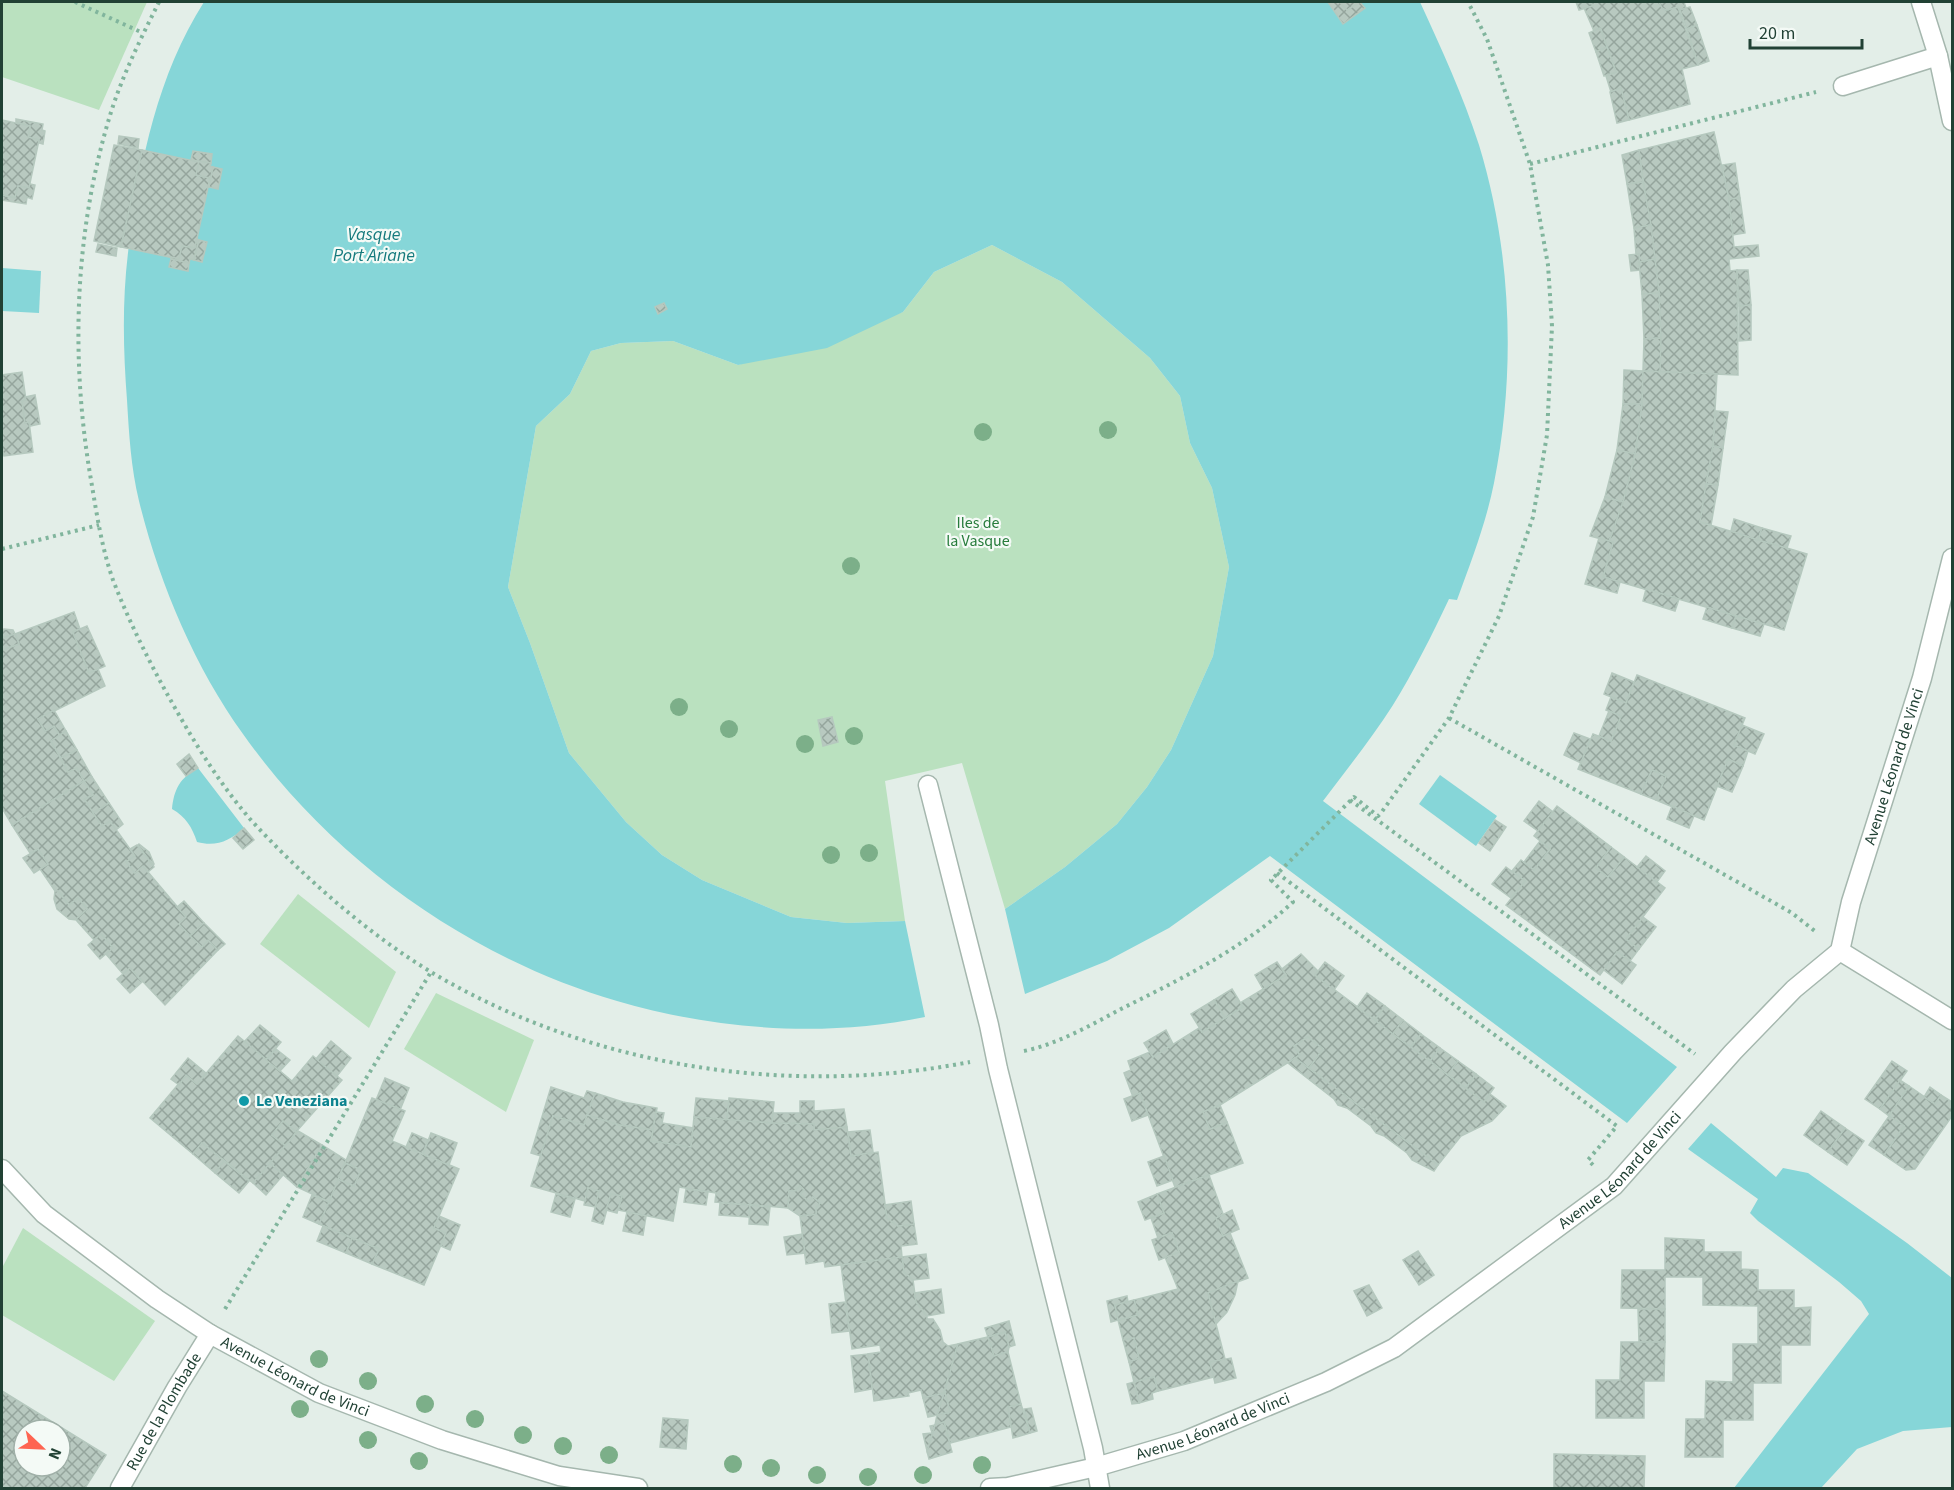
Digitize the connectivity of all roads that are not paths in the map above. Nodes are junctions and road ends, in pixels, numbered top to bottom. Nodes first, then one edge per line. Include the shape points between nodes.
1 (1921, 2) edge
2 (1938, 56) junction
3 (1843, 86) road end
4 (1950, 99) edge
5 (1953, 121) edge
6 (1953, 558) edge
7 (928, 785) dead end
8 (1840, 951) junction
9 (1953, 1020) edge
10 (2, 1169) edge
11 (210, 1334) junction
12 (1096, 1467) junction
13 (120, 1488) edge
14 (638, 1488) edge
15 (990, 1488) edge
16 (1100, 1488) edge

1 - 2 street
2 - 3 street
2 - 4 street
4 - 5 street
6 - 8 street, Avenue Léonard de Vinci via 1922,678 1851,902
7 - 12 street
8 - 9 street
8 - 12 street, Avenue Léonard de Vinci via 1794,989 1733,1052 1614,1186 1394,1348 1326,1382 1184,1441
10 - 11 street, Avenue Léonard de Vinci via 44,1214
11 - 13 street, Rue de la Plombade
11 - 14 street, Avenue Léonard de Vinci via 319,1393 442,1440 559,1476
12 - 15 street, Avenue Léonard de Vinci
12 - 16 street

